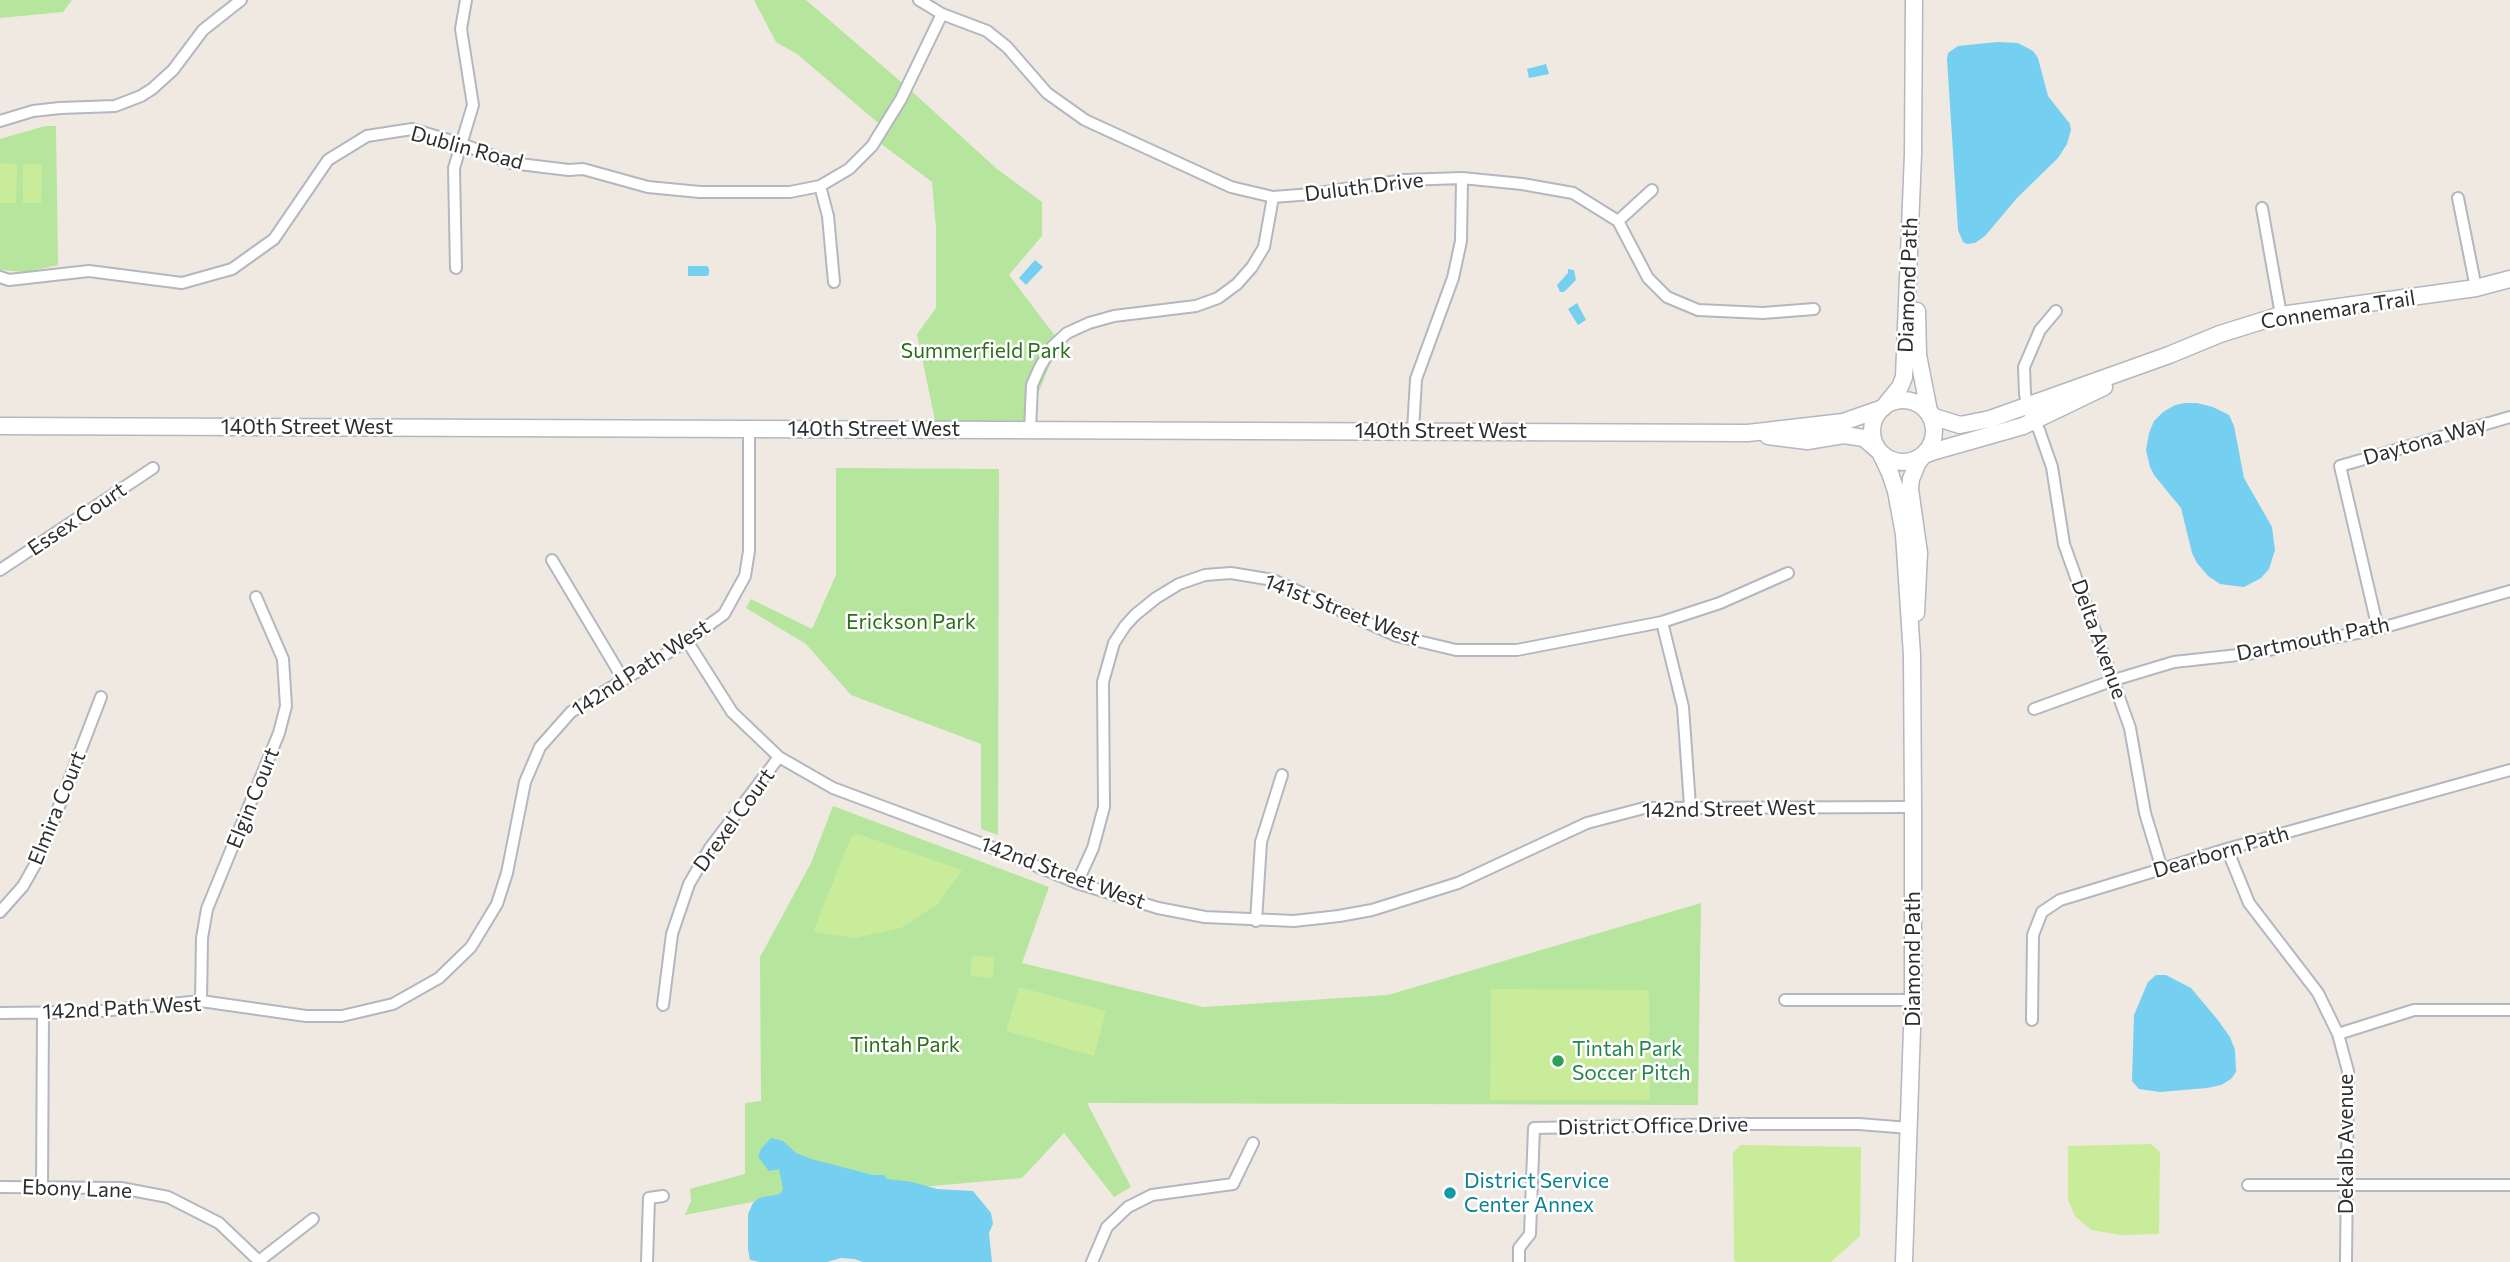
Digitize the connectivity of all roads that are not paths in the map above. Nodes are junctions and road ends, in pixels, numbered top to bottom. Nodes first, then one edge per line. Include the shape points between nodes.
1 (241, 0) edge
2 (466, 0) edge
3 (919, 0) edge
4 (1914, 0) edge
5 (942, 14) junction
6 (0, 121) edge
7 (462, 144) junction
8 (1913, 154) junction
9 (1462, 178) junction
10 (820, 186) junction
11 (1652, 190) dead end
12 (1273, 197) junction
13 (2458, 198) dead end
14 (2262, 208) dead end
15 (1618, 221) junction
16 (456, 268) dead end
17 (0, 277) edge
18 (2510, 279) edge
19 (834, 282) dead end
20 (2476, 288) junction
21 (1814, 309) dead end
22 (2056, 312) dead end
23 (2281, 315) junction
24 (1883, 408) junction
25 (1929, 411) junction
26 (2031, 413) junction
27 (2510, 416) edge
28 (0, 426) edge
29 (749, 429) junction
30 (1030, 430) junction
31 (1413, 431) junction
32 (1748, 433) junction
33 (1880, 452) junction
34 (1924, 455) junction
35 (153, 468) dead end
36 (552, 560) dead end
37 (0, 570) edge
38 (1788, 573) dead end
39 (2510, 591) edge
40 (256, 597) dead end
41 (1662, 622) junction
42 (2378, 629) junction
43 (687, 641) junction
44 (1912, 655) junction
45 (623, 679) junction
46 (2114, 680) junction
47 (101, 697) dead end
48 (2034, 709) dead end
49 (779, 757) junction
50 (2510, 770) edge
51 (1282, 775) dead end
52 (1690, 806) junction
53 (1913, 807) junction
54 (2227, 849) junction
55 (2162, 869) junction
56 (1077, 883) junction
57 (0, 912) edge
58 (1256, 921) junction
59 (1785, 1000) dead end
60 (1913, 1000) junction
61 (201, 1001) junction
62 (663, 1005) dead end
63 (2510, 1010) edge
64 (0, 1013) edge
65 (43, 1013) junction
66 (2032, 1020) dead end
67 (2337, 1034) junction
68 (1909, 1128) junction
69 (1253, 1143) dead end
70 (2248, 1185) dead end
71 (2347, 1185) junction
72 (2510, 1185) edge
73 (0, 1187) edge
74 (42, 1187) junction
75 (663, 1196) dead end
76 (313, 1219) dead end
77 (259, 1261) edge
78 (648, 1262) edge
79 (1092, 1262) edge
80 (1519, 1262) edge
81 (1904, 1262) edge
82 (2346, 1262) edge

1 - 6 street via 203,30 163,80 141,96 115,106 47,110
2 - 7 street via 461,29 473,104
3 - 5 street, Duluth Drive
4 - 8 street, Diamond Path
5 - 10 street, Dublin Road via 901,99 872,146 849,169
5 - 12 street, Duluth Drive via 987,31 1047,93 1085,120 1231,187
7 - 10 street, Dublin Road via 511,163 583,169 674,190 790,192
7 - 16 street via 454,168
7 - 17 street, Dublin Road via 412,129 367,136 328,160 274,239 232,269 183,283 89,271 9,280
8 - 24 street, Diamond Path via 1906,362 1900,387
8 - 25 street, Diamond Path via 1918,355
9 - 12 street, Duluth Drive via 1404,180
9 - 15 street, Duluth Drive via 1573,193
9 - 31 street via 1461,241 1453,278 1416,379
10 - 19 street via 828,216
11 - 15 street
12 - 30 street via 1264,247 1237,284 1218,298 1196,306 1089,323 1067,333 1052,347 1032,385
13 - 20 street
14 - 23 street
15 - 21 street via 1648,278 1667,297 1698,310 1763,313
18 - 20 street, Connemara Trail
20 - 23 street, Connemara Trail
22 - 26 street, Delta Avenue via 2040,330 2024,367
23 - 26 street, Connemara Trail via 2220,334
24 - 25 street via 1906,401
24 - 32 street, 140th Street West via 1834,423
24 - 33 street, Diamond Path via 1872,427
25 - 26 street, Connemara Trail via 1960,425
25 - 34 street, Diamond Path via 1933,433
26 - 34 street, Connemara Trail
26 - 46 street, Delta Avenue via 2052,467 2064,544
27 - 42 street, Daytona Way via 2340,466
28 - 29 street, 140th Street West
29 - 30 street, 140th Street West
29 - 43 street, 142nd Path West via 745,576 724,614
30 - 31 street, 140th Street West
31 - 32 street, 140th Street West
32 - 33 street, 140th Street West via 1807,441 1853,436 1864,438
33 - 34 street via 1901,462
33 - 44 street, Diamond Path via 1896,491 1904,534
34 - 44 street, Diamond Path via 1910,489 1919,553
35 - 37 street, Essex Court
36 - 45 street
38 - 41 street, 141st Street West
39 - 42 street, Dartmouth Path
40 - 61 street, Elgin Court via 283,659 286,706 208,909 202,938
41 - 52 street via 1683,707
41 - 56 street, 141st Street West via 1517,650 1456,650 1397,636 1273,580 1231,573 1179,584 1135,615 1114,643 1103,682 1104,807
42 - 46 street, Dartmouth Path via 2174,662
43 - 45 street, 142nd Path West
43 - 49 street, 142nd Street West via 732,712
44 - 53 street, Diamond Path
45 - 61 street, 142nd Path West via 570,712 540,747 525,782 497,904 471,947 439,978 393,1004 342,1016 306,1016
46 - 48 street, Dartmouth Path
46 - 55 street, Delta Avenue via 2130,728 2145,813
47 - 57 street, Elmira Court via 40,856 23,886
49 - 56 street, 142nd Street West via 833,788
49 - 62 street, Drexel Court via 710,848 689,884 672,934
50 - 54 street, Dearborn Path
51 - 58 street via 1261,842
52 - 53 street, 142nd Street West
52 - 58 street, 142nd Street West via 1644,808 1587,823 1458,883 1372,910 1294,921
53 - 60 street, Diamond Path
54 - 55 street, Dearborn Path
54 - 67 street, Dekalb Avenue via 2249,903 2318,993
55 - 66 street, Dearborn Path via 2060,900 2042,912 2033,935
56 - 58 street, 142nd Street West via 1158,908
59 - 60 street
60 - 68 street, Diamond Path
61 - 65 street, 142nd Path West via 91,1013
63 - 67 street via 2414,1010
64 - 65 street, 142nd Path West
65 - 74 street
67 - 71 street, Dekalb Avenue via 2348,1071
68 - 80 street, District Office Drive via 1732,1124 1534,1128 1531,1234 1519,1248
68 - 81 street, Diamond Path
69 - 79 street via 1233,1184 1152,1195 1128,1207 1107,1227
70 - 71 street
71 - 72 street
71 - 82 street, Dekalb Avenue
73 - 74 street, Ebony Lane
74 - 77 street, Ebony Lane via 121,1188 168,1197 219,1223
75 - 78 street via 649,1198
76 - 77 street, Ebony Lane

